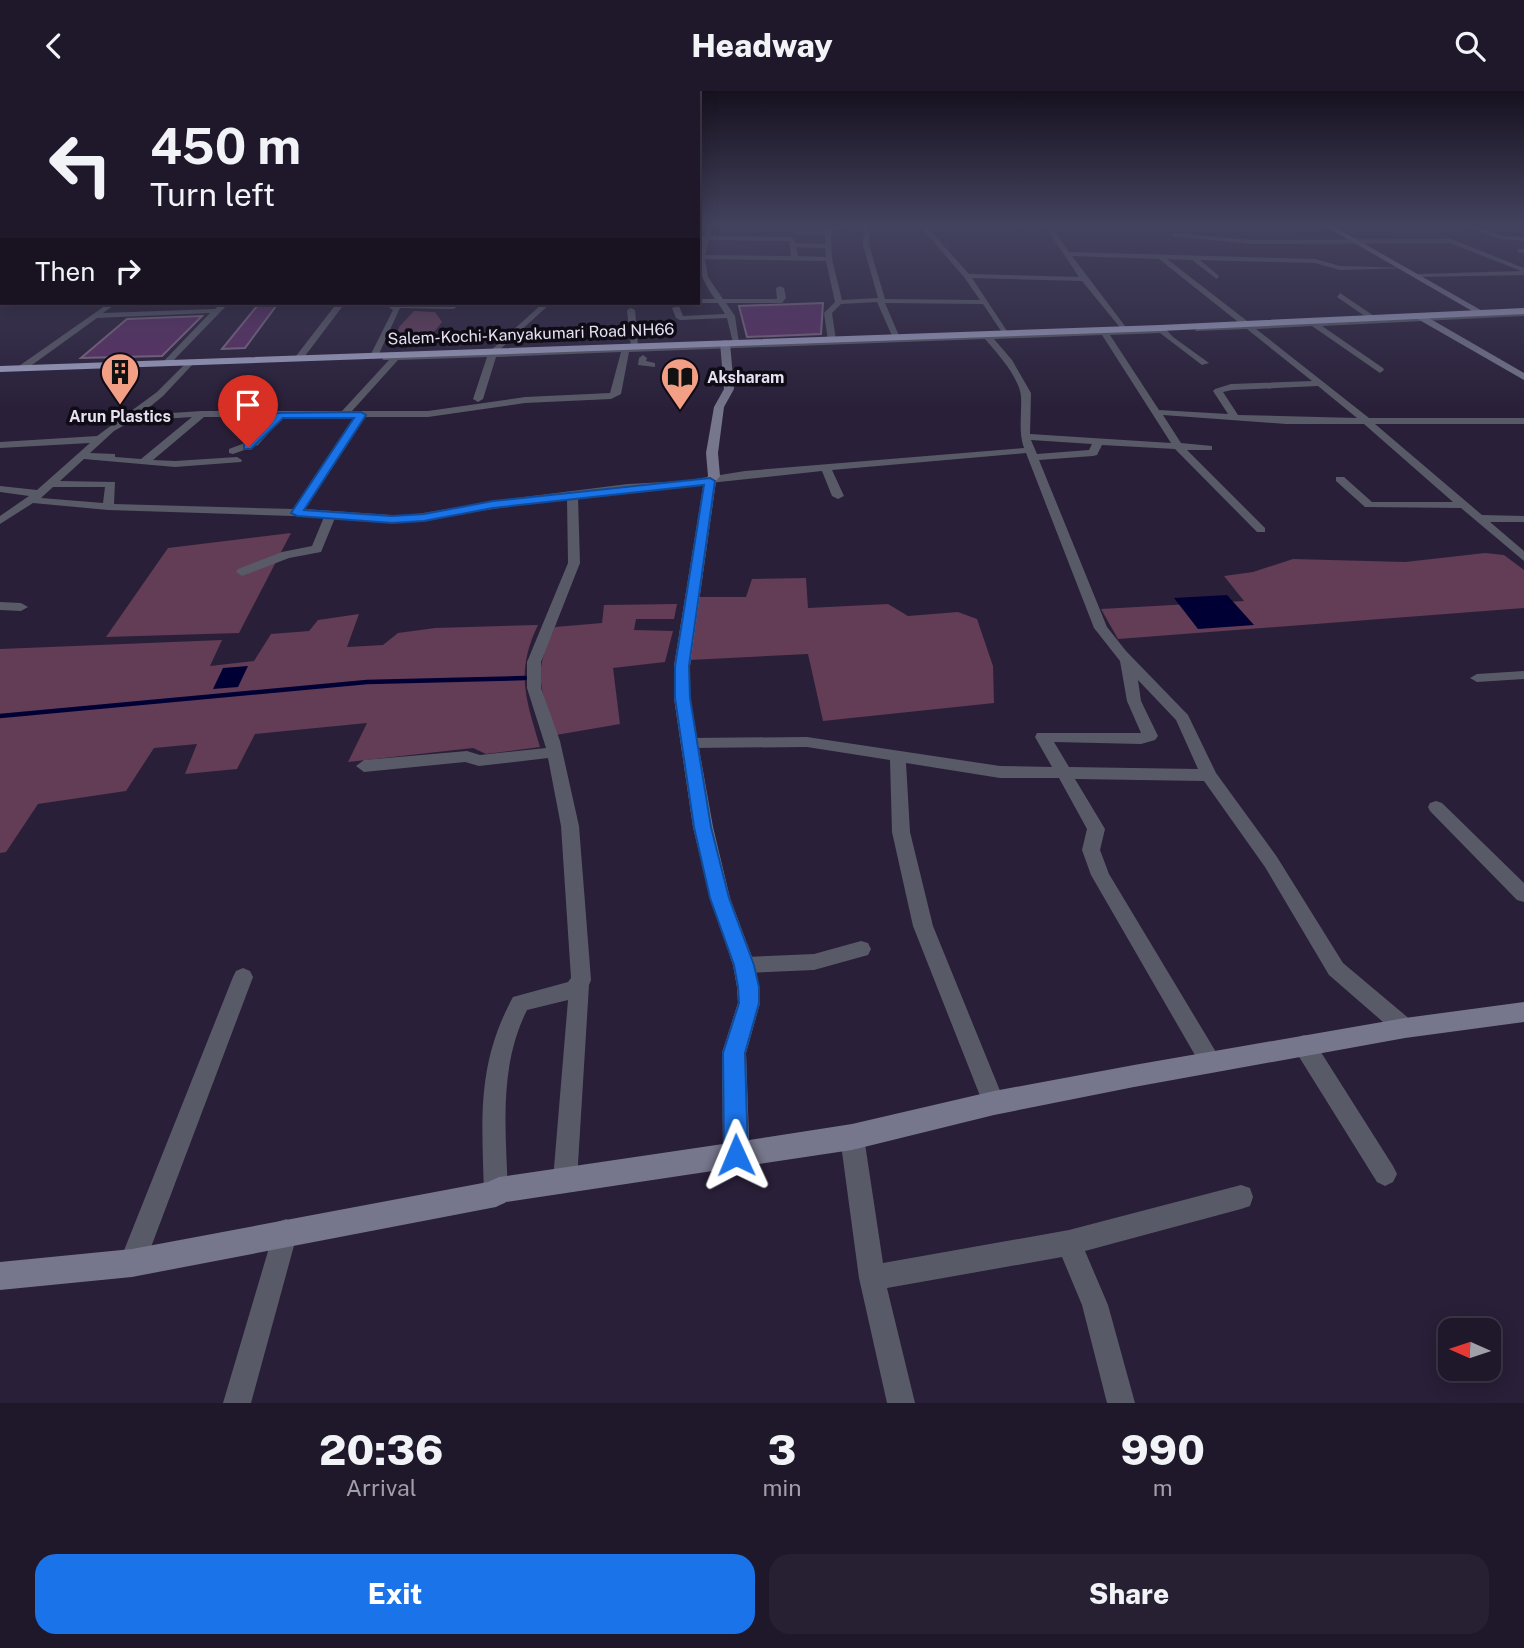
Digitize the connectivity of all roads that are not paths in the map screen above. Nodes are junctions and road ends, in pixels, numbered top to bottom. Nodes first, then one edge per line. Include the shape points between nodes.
1 (711, 287) edge
2 (836, 287) edge
3 (877, 287) edge
4 (975, 287) edge
5 (1091, 287) edge
6 (1199, 287) edge
7 (1438, 287) edge
8 (780, 288) dead end
9 (1340, 295) dead end
10 (700, 301) edge
11 (719, 301) junction
12 (880, 301) junction
13 (839, 302) junction
14 (986, 302) junction
15 (110, 305) edge
16 (223, 305) edge
17 (339, 305) edge
18 (379, 305) edge
19 (420, 305) edge
20 (545, 305) edge
21 (394, 306) junction
22 (453, 307) dead end
23 (676, 308) dead end
24 (631, 310) dead end
25 (216, 311) junction
26 (1482, 313) junction
27 (1524, 313) edge
28 (1499, 314) junction
29 (95, 316) junction
30 (731, 316) junction
31 (1423, 317) junction
32 (1373, 318) junction
33 (1313, 323) junction
34 (1249, 326) junction
35 (1524, 326) edge
36 (1125, 329) junction
37 (1161, 329) junction
38 (1104, 332) junction
39 (1006, 333) junction
40 (987, 336) junction
41 (896, 337) junction
42 (832, 340) junction
43 (729, 344) junction
44 (628, 348) junction
45 (493, 353) junction
46 (374, 356) junction
47 (299, 358) junction
48 (395, 358) junction
49 (643, 358) dead end
50 (255, 359) junction
51 (190, 362) junction
52 (164, 363) junction
53 (1205, 363) dead end
54 (652, 365) dead end
55 (22, 368) junction
56 (1380, 370) dead end
57 (0, 371) edge
58 (1524, 377) edge
59 (1321, 383) junction
60 (478, 399) dead end
61 (1154, 412) junction
62 (202, 414) junction
63 (281, 415) junction
64 (344, 415) junction
65 (361, 415) junction
66 (130, 418) junction
67 (1235, 418) junction
68 (1367, 421) junction
69 (1524, 421) edge
70 (100, 439) junction
71 (1099, 441) junction
72 (0, 445) edge
73 (1178, 446) junction
74 (1029, 448) junction
75 (1208, 448) dead end
76 (80, 456) junction
77 (142, 463) junction
78 (826, 468) junction
79 (1340, 479) dead end
80 (710, 481) junction
81 (50, 484) junction
82 (0, 489) edge
83 (572, 495) junction
84 (838, 496) dead end
85 (35, 497) junction
86 (1460, 505) junction
87 (108, 507) junction
88 (297, 513) junction
89 (331, 515) junction
90 (1479, 518) junction
91 (1524, 519) edge
92 (0, 521) edge
93 (1261, 530) dead end
94 (1524, 558) edge
95 (242, 572) dead end
96 (0, 606) edge
97 (21, 607) dead end
98 (1127, 660) junction
99 (1524, 675) edge
100 (1477, 678) dead end
101 (690, 743) junction
102 (554, 752) junction
103 (898, 755) junction
104 (364, 766) dead end
105 (1066, 775) junction
106 (1209, 775) junction
107 (1436, 807) dead end
108 (1524, 895) edge
109 (861, 949) dead end
110 (744, 965) junction
111 (243, 977) dead end
112 (579, 986) junction
113 (1524, 1012) edge
114 (1405, 1028) junction
115 (1304, 1045) junction
116 (1211, 1062) junction
117 (994, 1103) junction
118 (852, 1137) junction
119 (736, 1155) junction
120 (1385, 1174) dead end
121 (565, 1180) junction
122 (496, 1194) junction
123 (1241, 1197) dead end
124 (286, 1231) junction
125 (1069, 1243) junction
126 (132, 1263) junction
127 (0, 1276) edge
128 (872, 1278) junction
129 (237, 1403) edge
130 (901, 1403) edge
131 (1121, 1403) edge

1 - 11 street
2 - 13 street
3 - 12 street
4 - 14 street
5 - 36 street
6 - 34 street
7 - 26 street
8 - 11 street via 779,301
9 - 32 street
10 - 11 street
11 - 30 street
12 - 13 street
12 - 14 street
12 - 41 street
13 - 42 street via 828,313
14 - 39 street
15 - 29 street
16 - 25 street
17 - 47 street
18 - 21 street
19 - 21 street
19 - 22 street
20 - 45 street
21 - 46 street via 397,309
23 - 30 street via 680,318
24 - 44 street
25 - 29 street
25 - 52 street
26 - 28 highway, Salem-Kochi-Kanyakumari Road NH66
26 - 31 highway, Salem-Kochi-Kanyakumari Road NH66
27 - 28 highway, Salem-Kochi-Kanyakumari Road NH66
28 - 31 street
28 - 35 street
29 - 55 street
30 - 43 street
31 - 32 highway, Salem-Kochi-Kanyakumari Road NH66
31 - 33 street
31 - 58 street
32 - 33 highway, Salem-Kochi-Kanyakumari Road NH66
33 - 34 highway, Salem-Kochi-Kanyakumari Road NH66
33 - 56 street
34 - 37 highway, Salem-Kochi-Kanyakumari Road NH66
34 - 59 street
36 - 37 highway, Salem-Kochi-Kanyakumari Road NH66
36 - 38 highway, Salem-Kochi-Kanyakumari Road NH66
37 - 38 street
37 - 53 street via 1170,342
38 - 39 highway, Salem-Kochi-Kanyakumari Road NH66
38 - 40 street
38 - 61 street
39 - 40 highway, Salem-Kochi-Kanyakumari Road NH66
40 - 41 highway, Salem-Kochi-Kanyakumari Road NH66
40 - 43 street
40 - 74 street via 1008,360 1026,393
41 - 42 highway, Salem-Kochi-Kanyakumari Road NH66
42 - 43 highway, Salem-Kochi-Kanyakumari Road NH66
43 - 44 highway, Salem-Kochi-Kanyakumari Road NH66
43 - 80 street via 729,389 719,407
44 - 45 highway, Salem-Kochi-Kanyakumari Road NH66
44 - 65 street via 614,396 513,401 428,414
45 - 46 highway, Salem-Kochi-Kanyakumari Road NH66
45 - 48 street
45 - 60 street
46 - 47 highway, Salem-Kochi-Kanyakumari Road NH66
47 - 50 highway, Salem-Kochi-Kanyakumari Road NH66
48 - 50 street
48 - 64 street
49 - 54 street via 641,363
50 - 51 highway, Salem-Kochi-Kanyakumari Road NH66
51 - 52 highway, Salem-Kochi-Kanyakumari Road NH66
51 - 66 street
52 - 55 highway, Salem-Kochi-Kanyakumari Road NH66
52 - 57 highway
55 - 57 highway, Salem-Kochi-Kanyakumari Road NH66
59 - 67 street via 1218,391
59 - 68 street
61 - 67 street
61 - 73 street
62 - 63 street
62 - 66 street
62 - 77 street
63 - 64 street
63 - 77 street via 235,456
64 - 65 street
65 - 88 street
66 - 70 street
67 - 68 street
68 - 69 street
68 - 86 street
70 - 72 street
70 - 76 street
71 - 73 street
71 - 74 street
71 - 74 street via 1093,453
73 - 75 street
73 - 93 street
74 - 78 street
74 - 98 street via 1101,628
76 - 77 street
76 - 81 street
78 - 80 street
78 - 84 street
79 - 86 street via 1369,505
80 - 83 street
80 - 101 street via 682,666
81 - 85 street
81 - 87 street via 111,484
82 - 85 street
83 - 89 street via 406,519
83 - 102 street via 575,563 534,662 533,677
85 - 87 street
85 - 92 street
86 - 90 street
87 - 88 street
88 - 89 street
89 - 95 street via 317,549
90 - 91 street
90 - 94 street
96 - 97 street
98 - 105 street via 1134,701 1150,736 1042,737
98 - 106 street via 1182,718
99 - 100 street
101 - 103 street via 807,742
101 - 110 street via 717,887
102 - 104 street
102 - 112 street via 570,826
103 - 105 street via 1000,772
103 - 117 street via 901,832 923,926
105 - 106 street
105 - 116 street via 1096,829 1091,850 1100,875
106 - 114 street via 1271,862 1336,969
107 - 108 street
109 - 110 street via 814,962
110 - 119 street via 749,1003 734,1053
111 - 126 street
112 - 121 street
112 - 122 street via 520,1003 506,1025 495,1071
113 - 114 street
114 - 115 street
115 - 116 street
115 - 120 street
116 - 117 street
117 - 118 street
118 - 119 street
118 - 128 street
119 - 121 street
121 - 122 street
122 - 124 street
123 - 125 street
124 - 126 street
124 - 129 street
125 - 128 street
125 - 131 street via 1095,1305
126 - 127 street
128 - 130 street

